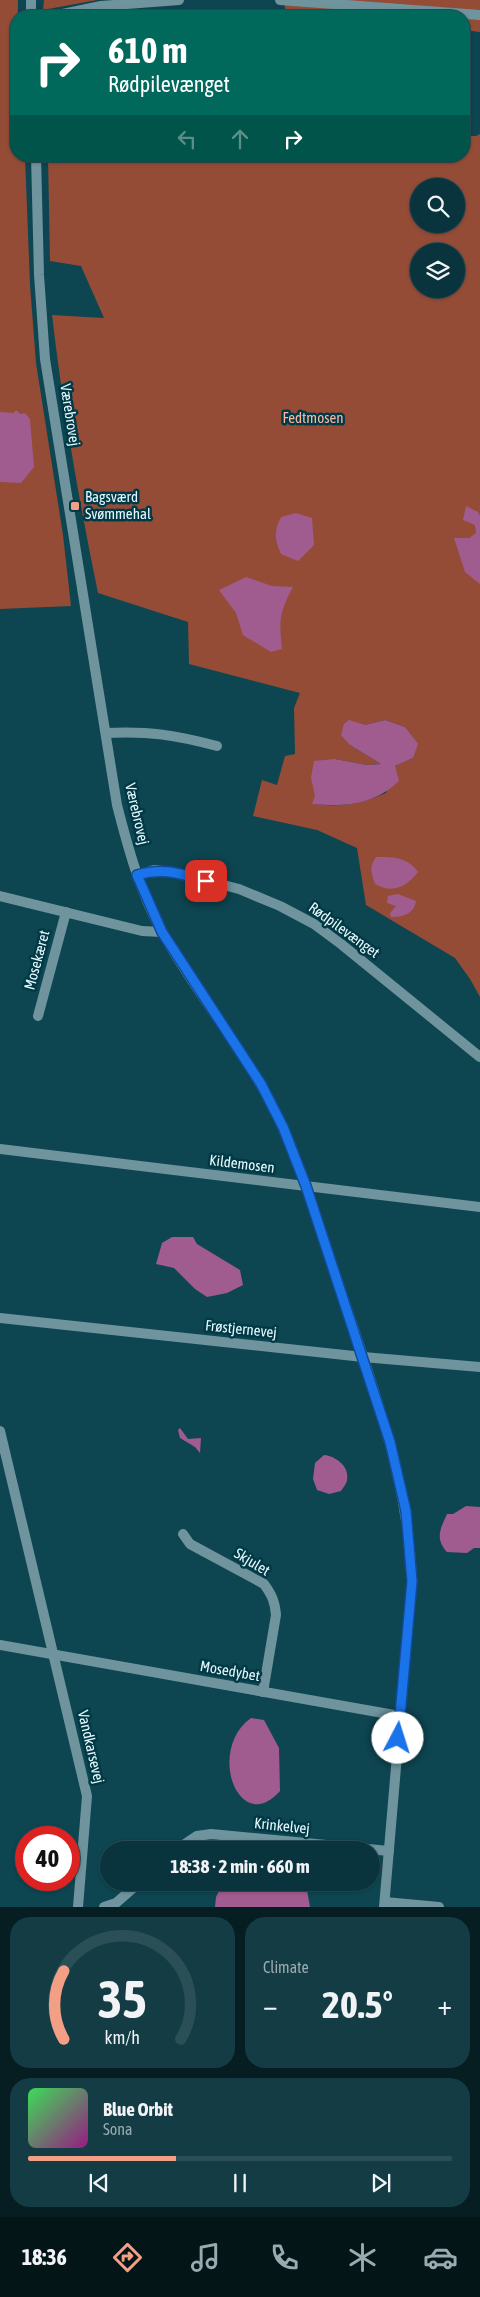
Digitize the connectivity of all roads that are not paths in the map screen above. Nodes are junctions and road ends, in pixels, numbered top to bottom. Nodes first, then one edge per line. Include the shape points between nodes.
1 (179, 0) edge
2 (280, 0) edge
3 (82, 10) edge
4 (413, 10) edge
5 (36, 162) edge
6 (106, 733) junction
7 (218, 746) dead end
8 (137, 875) junction
9 (0, 896) edge
10 (66, 912) junction
11 (162, 932) junction
12 (38, 1016) dead end
13 (480, 1057) edge
14 (0, 1149) edge
15 (306, 1186) junction
16 (480, 1207) edge
17 (0, 1318) edge
18 (363, 1358) junction
19 (480, 1367) edge
20 (0, 1431) edge
21 (183, 1534) dead end
22 (0, 1645) edge
23 (55, 1655) junction
24 (263, 1692) junction
25 (400, 1716) junction
26 (190, 1841) edge
27 (284, 1841) edge
28 (380, 1850) edge
29 (389, 1851) junction
30 (131, 1891) edge
31 (384, 1904) edge
32 (117, 1905) edge
33 (78, 1907) edge
34 (104, 1907) edge
35 (439, 1907) edge

1 - 3 street
2 - 4 street
5 - 6 street, Værebrovej via 38,275 45,359
6 - 7 street via 140,731
6 - 8 street, Værebrovej via 117,805
8 - 11 street, Værebrovej
8 - 13 street, Rødpilevænget via 154,870 173,872 238,889 314,924
9 - 10 street
10 - 11 street via 142,931
10 - 12 street, Mosekæret
11 - 15 street, Værebrovej via 261,1084 283,1127
14 - 15 street, Kildemosen
15 - 16 street, Kildemosen
15 - 18 street, Værebrovej
17 - 18 street, Frøstjernevej
18 - 19 street, Frøstjernevej
18 - 25 street, Værebrovej via 400,1479 411,1553 410,1612
20 - 23 street, Vandkarsevej
21 - 24 street, Skjulet via 190,1544 264,1584 272,1594 276,1616
22 - 23 street
23 - 24 street, Mosedybet
23 - 33 street, Vandkarsevej via 87,1796
24 - 25 street, Mosedybet
25 - 29 street, Værebrovej
26 - 27 street, Krinkelvej via 211,1834
28 - 29 street, Krinkelvej
29 - 31 street, Værebrovej
30 - 32 street
31 - 35 street, Værebrovej
32 - 34 street

